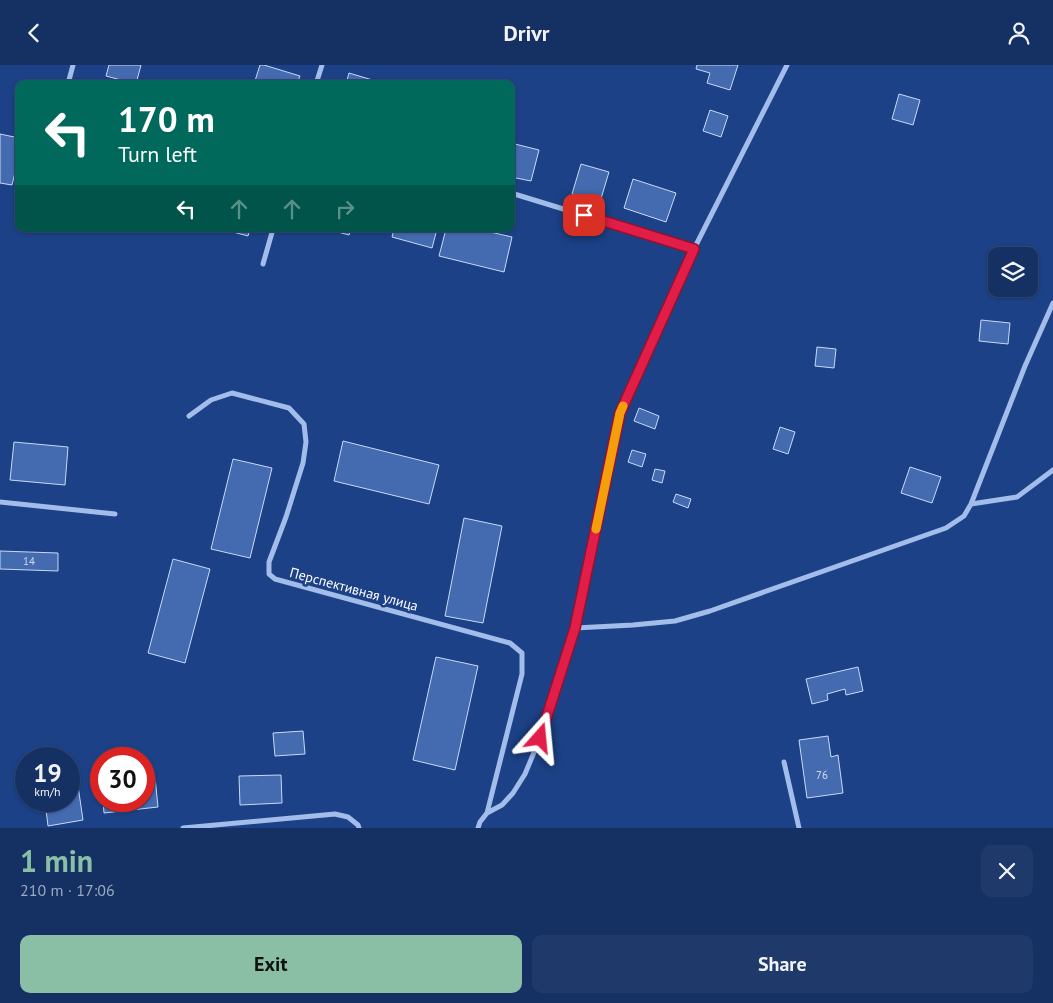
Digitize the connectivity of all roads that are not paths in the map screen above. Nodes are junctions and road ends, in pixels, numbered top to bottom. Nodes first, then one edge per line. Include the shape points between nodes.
1 (73, 65) edge
2 (322, 65) edge
3 (787, 65) edge
4 (69, 80) edge
5 (317, 80) edge
6 (515, 194) edge
7 (272, 232) edge
8 (694, 249) junction
9 (263, 265) dead end
10 (1053, 303) edge
11 (189, 415) dead end
12 (1053, 470) edge
13 (0, 502) edge
14 (971, 504) junction
15 (116, 514) dead end
16 (575, 628) junction
17 (784, 762) dead end
18 (488, 813) junction
19 (183, 828) edge
20 (359, 828) edge
21 (478, 828) edge
22 (799, 828) edge

1 - 4 street
2 - 5 street
3 - 8 street
6 - 8 street
7 - 9 street
8 - 16 street via 620,413
10 - 14 street
11 - 18 street, Перспективная улица via 210,400 232,393 289,408 304,424 303,463 269,562 269,574 274,579 510,643 522,653 522,675
12 - 14 street via 1017,497
13 - 15 street
14 - 16 street via 964,516 946,528 710,611 675,621
16 - 18 street via 540,738 525,774 514,793
17 - 22 street
18 - 21 street
19 - 20 street via 335,814 348,817

